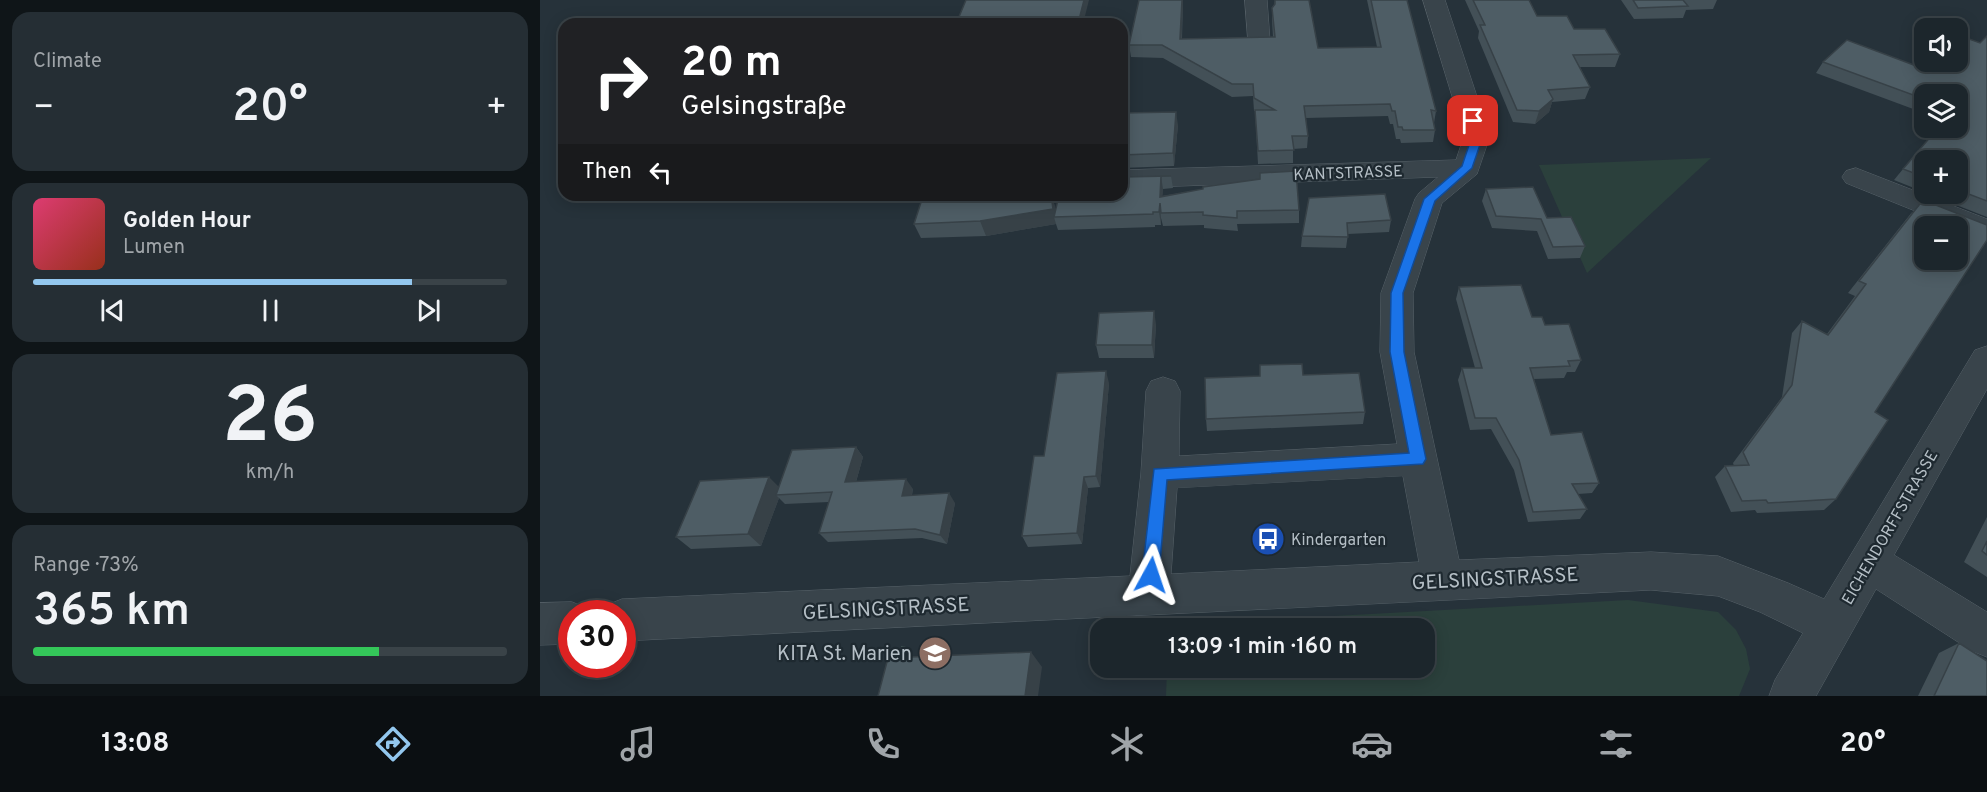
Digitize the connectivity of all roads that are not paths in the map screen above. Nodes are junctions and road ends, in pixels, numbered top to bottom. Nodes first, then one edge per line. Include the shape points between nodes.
1 (1256, 0) edge
2 (1434, 0) edge
3 (1259, 41) edge
4 (1467, 168) junction
5 (1856, 177) dead end
6 (1128, 179) edge
7 (1987, 230) edge
8 (1987, 359) edge
9 (1163, 391) dead end
10 (1418, 459) junction
11 (1160, 473) junction
12 (1868, 561) junction
13 (1443, 581) junction
14 (1149, 595) junction
15 (636, 619) edge
16 (558, 623) edge
17 (540, 624) edge
18 (1832, 625) junction
19 (1987, 636) edge
20 (1791, 696) edge

1 - 3 street
2 - 4 street via 1478,136
4 - 6 street, KANTSTRASSE
4 - 10 street via 1429,199 1397,293 1397,352
5 - 7 street
8 - 12 street, EICHENDORFFSTRASSE
9 - 11 street
10 - 11 street
10 - 13 street
11 - 14 street
12 - 18 street, EICHENDORFFSTRASSE
12 - 19 street
13 - 14 street, GELSINGSTRASSE
13 - 18 street, GELSINGSTRASSE via 1651,571 1718,576
14 - 15 street, GELSINGSTRASSE
16 - 17 street
18 - 20 street, EICHENDORFFSTRASSE

